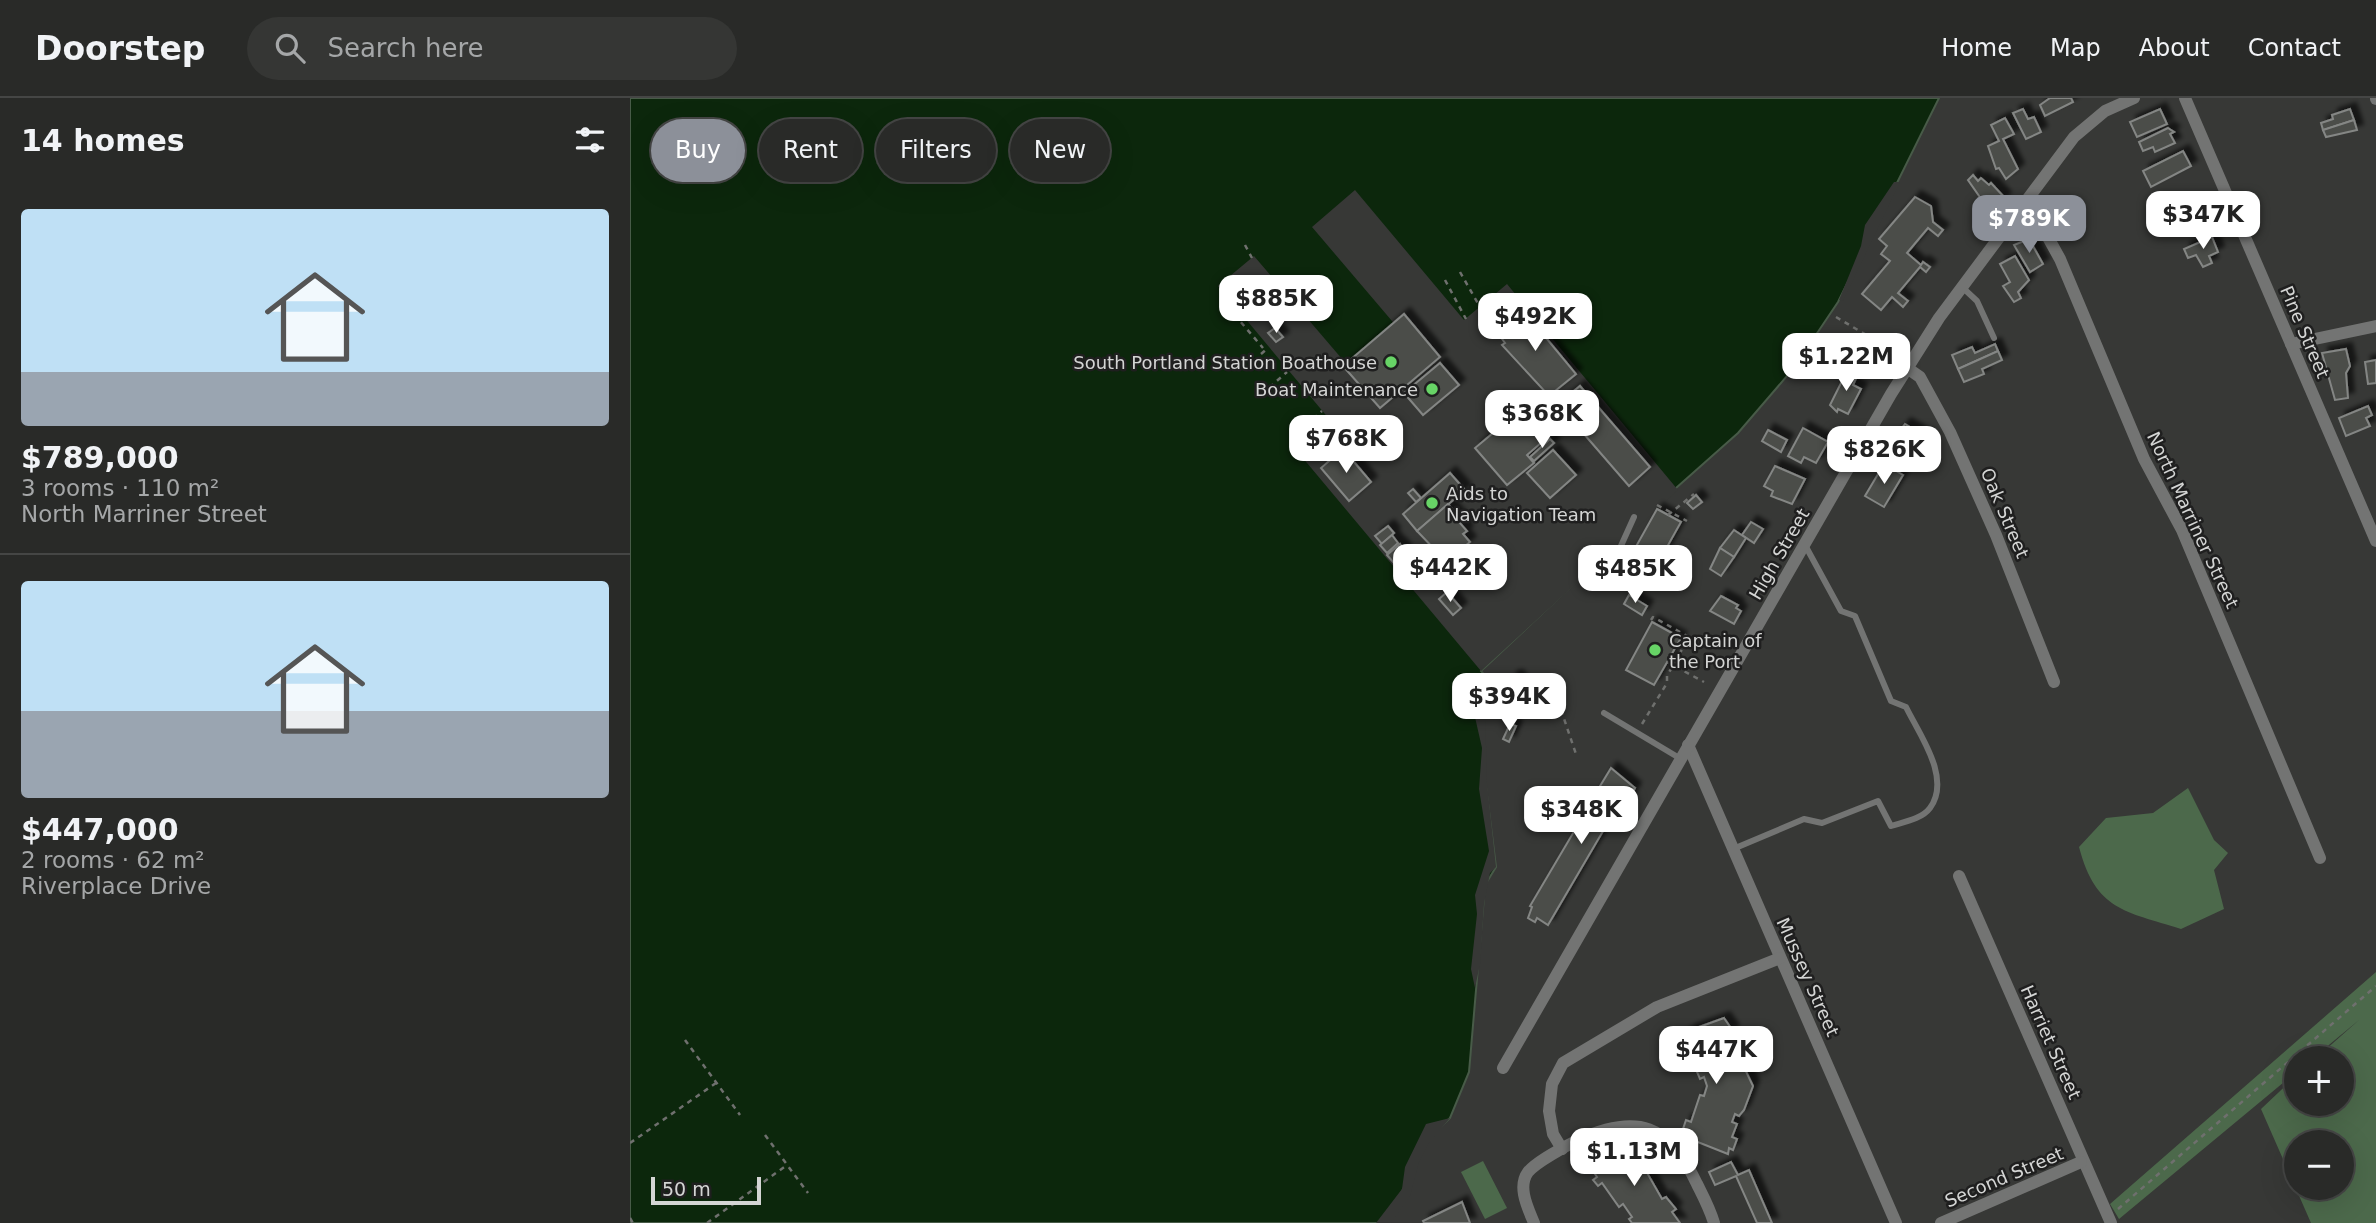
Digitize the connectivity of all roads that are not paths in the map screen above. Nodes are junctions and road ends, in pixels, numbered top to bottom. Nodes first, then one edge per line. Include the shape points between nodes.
1 (2134, 98) edge
2 (2185, 98) edge
3 (2024, 203) junction
4 (1962, 287) junction
5 (2376, 326) edge
6 (1994, 338) dead end
7 (2291, 344) junction
8 (1907, 368) junction
9 (1634, 517) dead end
10 (2376, 541) edge
11 (1805, 545) junction
12 (1620, 548) dead end
13 (2054, 682) dead end
14 (1604, 713) dead end
15 (1688, 745) junction
16 (1681, 759) junction
17 (1733, 849) junction
18 (2320, 858) dead end
19 (1959, 876) dead end
20 (1780, 958) junction
21 (1503, 1068) dead end
22 (1562, 1149) junction
23 (2081, 1162) junction
24 (2114, 1217) edge
25 (1534, 1223) edge
26 (1714, 1223) edge
27 (1896, 1223) edge
28 (1941, 1223) edge

1 - 3 street, High Street via 2086,124
2 - 7 street, Pine Street
3 - 4 street, High Street
3 - 18 street, North Marriner Street via 2060,259 2144,458 2182,530
4 - 6 lane via 1977,301
4 - 8 street, High Street
5 - 7 street
7 - 10 street, Pine Street
8 - 11 street, High Street
8 - 13 street, Oak Street via 1920,377 1950,432
9 - 12 lane
11 - 15 street, High Street
11 - 17 lane via 1842,611 1855,616 1891,701 1906,707 1938,776 1935,797 1917,818 1891,826 1878,801 1822,823 1804,818
14 - 16 lane
15 - 16 street, High Street
15 - 17 street, Mussey Street
16 - 21 street, High Street
17 - 20 street, Mussey Street
19 - 23 street, Harriet Street
20 - 22 street via 1657,1007 1563,1063 1552,1084 1549,1111 1553,1134
20 - 27 street, Mussey Street
22 - 25 street via 1528,1172 1524,1201
22 - 26 street via 1609,1127 1649,1128 1678,1148
23 - 24 street, Harriet Street
23 - 28 street, Second Street

